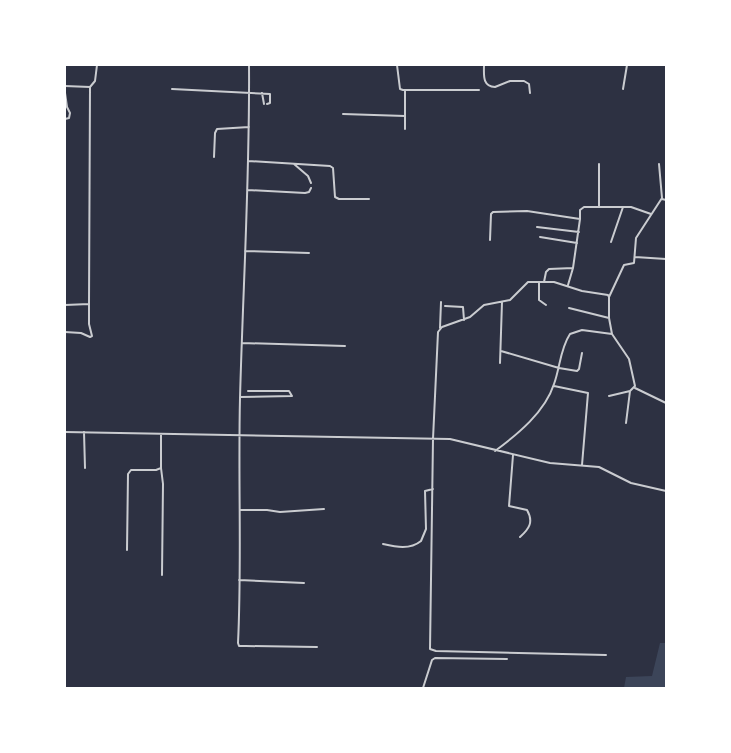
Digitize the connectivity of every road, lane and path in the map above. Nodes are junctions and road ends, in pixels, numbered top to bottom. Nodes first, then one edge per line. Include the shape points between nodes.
1 (97, 65) edge
2 (249, 65) edge
3 (397, 65) edge
4 (484, 65) edge
5 (627, 65) edge
6 (65, 86) edge
7 (90, 87) junction
8 (172, 89) dead end
9 (623, 89) dead end
10 (406, 90) junction
11 (479, 90) dead end
12 (250, 92) junction
13 (530, 92) dead end
14 (65, 93) edge
15 (262, 94) junction
16 (264, 104) dead end
17 (267, 104) dead end
18 (66, 108) edge
19 (343, 114) dead end
20 (406, 116) junction
21 (65, 119) edge
22 (249, 127) junction
23 (406, 129) dead end
24 (214, 157) dead end
25 (248, 160) junction
26 (294, 163) junction
27 (599, 164) dead end
28 (659, 164) dead end
29 (311, 183) dead end
30 (311, 188) dead end
31 (248, 190) junction
32 (369, 199) dead end
33 (662, 199) junction
34 (666, 200) edge
35 (599, 207) junction
36 (623, 207) junction
37 (651, 214) junction
38 (580, 219) junction
39 (537, 227) dead end
40 (579, 232) junction
41 (540, 237) dead end
42 (490, 240) dead end
43 (611, 242) dead end
44 (577, 244) junction
45 (245, 250) junction
46 (309, 253) dead end
47 (635, 257) junction
48 (666, 259) edge
49 (573, 268) junction
50 (539, 282) junction
51 (544, 282) junction
52 (568, 285) junction
53 (609, 297) junction
54 (441, 302) dead end
55 (502, 302) junction
56 (89, 304) junction
57 (65, 305) edge
58 (546, 305) dead end
59 (444, 306) dead end
60 (569, 308) dead end
61 (609, 318) junction
62 (464, 320) junction
63 (440, 328) junction
64 (65, 332) edge
65 (612, 334) junction
66 (242, 343) junction
67 (345, 346) dead end
68 (501, 351) junction
69 (582, 353) dead end
70 (500, 363) dead end
71 (559, 368) junction
72 (554, 386) junction
73 (635, 388) junction
74 (248, 391) dead end
75 (630, 391) junction
76 (609, 396) dead end
77 (240, 397) junction
78 (666, 403) edge
79 (626, 423) dead end
80 (65, 432) edge
81 (84, 432) junction
82 (161, 434) junction
83 (239, 434) junction
84 (433, 439) junction
85 (495, 451) junction
86 (513, 455) junction
87 (582, 465) junction
88 (85, 468) dead end
89 (161, 468) junction
90 (433, 489) junction
91 (666, 491) edge
92 (324, 509) dead end
93 (240, 510) junction
94 (520, 538) dead end
95 (383, 544) dead end
96 (127, 550) dead end
97 (162, 575) dead end
98 (239, 580) junction
99 (304, 583) dead end
100 (317, 647) dead end
101 (606, 655) dead end
102 (507, 659) dead end
103 (423, 688) edge

1 - 7 street via 95,81
2 - 12 street
3 - 10 street via 399,87
4 - 13 street via 484,80 488,85 495,87 508,81 524,82 529,84
5 - 9 street
6 - 7 street
7 - 56 street
8 - 12 street
10 - 11 street
10 - 20 street
12 - 15 street
12 - 22 street
14 - 18 street
15 - 16 street
15 - 17 street via 270,94 270,103
18 - 21 street via 70,115
19 - 20 street
20 - 23 street
22 - 24 street via 216,129
22 - 25 street
25 - 26 street
25 - 31 street
26 - 29 street via 308,176
26 - 32 street via 330,166 334,195 337,198
27 - 35 street
28 - 33 street
30 - 31 street via 305,194
31 - 45 street
33 - 34 street
33 - 37 street
35 - 36 street
35 - 38 street via 580,208
36 - 37 street via 640,209
36 - 43 street
37 - 47 street via 636,238
38 - 40 street
38 - 42 street via 527,211 493,212
39 - 40 street
40 - 44 street
41 - 44 street
44 - 49 street
45 - 46 street
45 - 66 street
47 - 48 street
47 - 53 street via 634,263 623,267
49 - 51 street via 549,269
49 - 52 street
50 - 51 street
50 - 55 street via 527,283 512,299
50 - 58 street via 539,300
51 - 52 street
52 - 53 street
53 - 61 street
54 - 63 street
55 - 62 street via 484,305
55 - 68 street
56 - 57 street
56 - 64 street via 92,336
59 - 62 street via 463,306
60 - 61 street
61 - 65 street
62 - 63 street
63 - 84 street via 437,341
65 - 71 street via 582,330 572,333 564,347
65 - 73 street via 628,359
66 - 67 street
66 - 77 street
68 - 70 street
68 - 71 street
69 - 71 street via 578,371
71 - 72 street
72 - 85 street via 525,426
72 - 87 street via 588,393
73 - 75 street
73 - 78 street
74 - 77 street via 290,390 292,396
75 - 76 street
75 - 79 street
77 - 83 street
80 - 81 street
81 - 82 street
81 - 88 street
82 - 83 street
82 - 89 street
83 - 84 street
83 - 93 street
84 - 85 street via 458,440
84 - 90 street
85 - 86 street
86 - 87 street via 550,463
86 - 94 street via 509,506 527,510 530,519 530,526
87 - 91 street via 604,469 637,485
89 - 96 street via 129,472
89 - 97 street
90 - 95 street via 425,491 426,529 421,541 409,547
90 - 101 street via 431,650
92 - 93 street via 280,512
93 - 98 street
98 - 99 street
98 - 100 street via 238,645
102 - 103 street via 435,658 432,660

